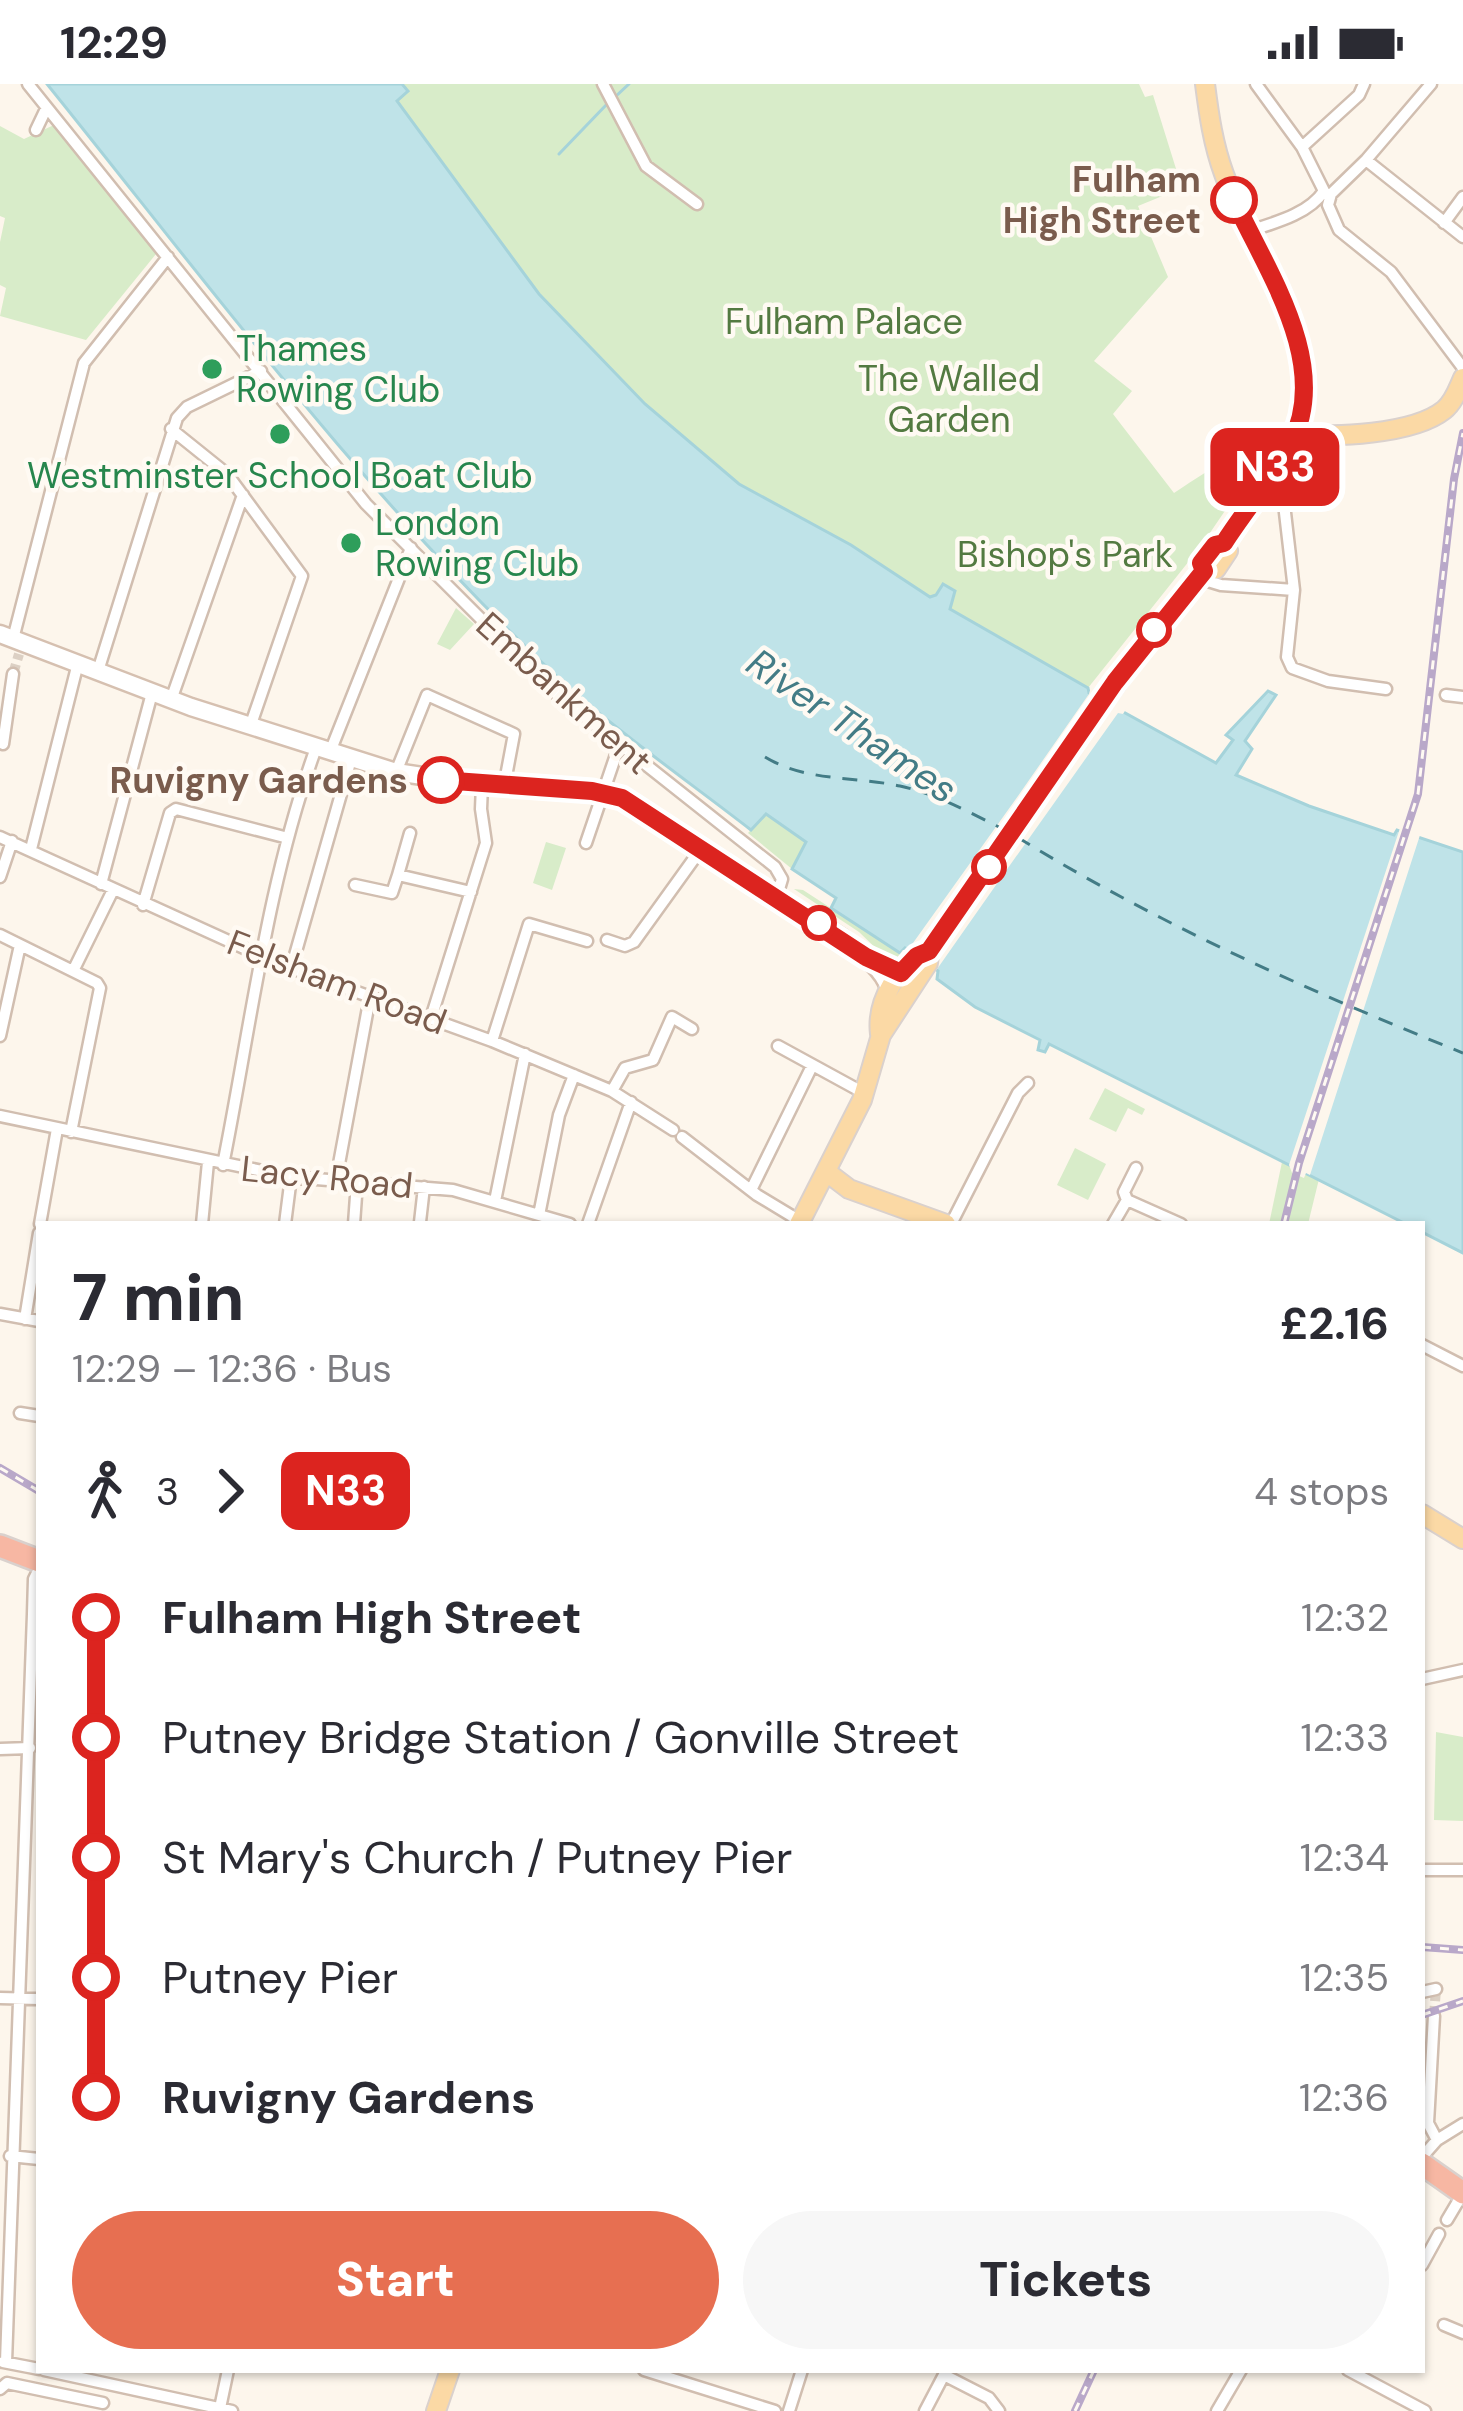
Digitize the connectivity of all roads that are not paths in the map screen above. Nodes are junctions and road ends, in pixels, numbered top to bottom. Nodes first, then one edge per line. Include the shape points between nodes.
1 (28, 84) edge
2 (1205, 84) edge
3 (1256, 84) edge
4 (1364, 84) edge
5 (1431, 84) edge
6 (608, 93) edge
7 (46, 109) junction
8 (36, 130) dead end
9 (1302, 147) junction
10 (1366, 160) junction
11 (1327, 193) junction
12 (1463, 197) edge
13 (697, 204) dead end
14 (1444, 223) junction
15 (1249, 231) junction
16 (1463, 237) edge
17 (168, 257) junction
18 (1463, 368) edge
19 (261, 371) junction
20 (1463, 377) edge
21 (1458, 405) edge
22 (171, 429) junction
23 (1295, 432) junction
24 (1261, 487) junction
25 (243, 495) junction
26 (411, 548) junction
27 (1201, 574) junction
28 (1294, 590) junction
29 (14, 642) edge
30 (78, 663) junction
31 (98, 671) junction
32 (13, 674) tunnel mouth
33 (1386, 689) dead end
34 (152, 693) junction
35 (1446, 695) dead end
36 (1463, 698) edge
37 (171, 700) junction
38 (250, 727) junction
39 (3, 744) edge
40 (619, 746) junction
41 (323, 750) junction
42 (352, 759) junction
43 (396, 772) junction
44 (482, 785) junction
45 (504, 787) junction
46 (603, 792) junction
47 (410, 833) dead end
48 (288, 838) junction
49 (6, 839) edge
50 (586, 843) dead end
51 (31, 848) junction
52 (700, 849) junction
53 (398, 874) junction
54 (0, 877) edge
55 (355, 885) dead end
56 (107, 887) junction
57 (471, 892) junction
58 (392, 893) junction
59 (408, 898) dead end
60 (776, 899) junction
61 (143, 905) junction
62 (0, 935) edge
63 (607, 940) dead end
64 (587, 941) dead end
65 (20, 945) junction
66 (260, 956) junction
67 (291, 969) junction
68 (73, 971) junction
69 (904, 980) junction
70 (370, 997) junction
71 (431, 1018) junction
72 (692, 1029) dead end
73 (0, 1036) edge
74 (492, 1041) junction
75 (778, 1046) dead end
76 (525, 1054) junction
77 (812, 1066) junction
78 (574, 1075) junction
79 (1028, 1083) dead end
80 (612, 1091) junction
81 (865, 1094) junction
82 (631, 1102) junction
83 (0, 1116) edge
84 (56, 1129) junction
85 (70, 1132) junction
86 (845, 1138) junction
87 (208, 1162) junction
88 (223, 1165) junction
89 (1136, 1168) dead end
90 (828, 1172) junction
91 (291, 1177) junction
92 (336, 1180) junction
93 (357, 1182) junction
94 (424, 1187) junction
95 (752, 1188) junction
96 (868, 1193) junction
97 (1126, 1200) junction
98 (495, 1201) junction
99 (514, 1207) junction
100 (539, 1215) junction
101 (41, 1221) edge
102 (202, 1221) edge
103 (285, 1221) edge
104 (354, 1221) edge
105 (420, 1221) edge
106 (511, 1221) edge
107 (559, 1221) edge
108 (589, 1221) edge
109 (797, 1221) edge
110 (801, 1221) edge
111 (940, 1221) edge
112 (950, 1221) edge
113 (1115, 1221) edge
114 (1174, 1221) edge
115 (36, 1251) edge
116 (0, 1314) edge
117 (25, 1319) junction
118 (36, 1321) edge
119 (1425, 1347) edge
120 (1463, 1366) edge
121 (20, 1413) dead end
122 (36, 1416) edge
123 (1425, 1516) edge
124 (1463, 1539) edge
125 (0, 1546) edge
126 (36, 1564) edge
127 (36, 1573) edge
128 (1463, 1670) edge
129 (1425, 1678) edge
130 (30, 1748) junction
131 (0, 1749) edge
132 (1425, 1870) edge
133 (1463, 1870) edge
134 (1436, 1989) dead end
135 (1425, 1991) edge
136 (0, 1998) edge
137 (21, 1998) junction
138 (36, 1999) edge
139 (1434, 2016) dead end
140 (0, 2092) edge
141 (16, 2092) junction
142 (1463, 2124) edge
143 (1437, 2140) junction
144 (10, 2156) junction
145 (1425, 2157) edge
146 (36, 2159) edge
147 (1425, 2163) edge
148 (1463, 2193) edge
149 (1448, 2220) dead end
150 (1439, 2234) dead end
151 (1425, 2260) edge
152 (1444, 2325) dead end
153 (1463, 2333) edge
154 (3, 2362) edge
155 (36, 2368) edge
156 (61, 2373) edge
157 (228, 2373) edge
158 (449, 2373) edge
159 (654, 2373) edge
160 (801, 2373) edge
161 (945, 2373) edge
162 (1239, 2373) edge
163 (1354, 2373) edge
164 (106, 2384) junction
165 (0, 2389) edge
166 (102, 2407) edge
167 (226, 2410) edge
168 (436, 2411) edge
169 (775, 2411) edge
170 (790, 2411) edge
171 (925, 2411) edge
172 (998, 2411) edge
173 (1217, 2411) edge
174 (1425, 2411) edge

1 - 7 street, Embankment
2 - 15 main road via 1213,139
3 - 9 street
4 - 9 street
5 - 10 street
6 - 13 street via 646,166
7 - 8 street
7 - 17 street, Embankment
9 - 11 street
10 - 11 street
10 - 14 street
11 - 15 street
11 - 18 street via 1339,230 1391,272
12 - 14 street
14 - 16 street
15 - 23 main road via 1300,354
17 - 19 street, Embankment
17 - 29 street via 84,363
19 - 22 street via 187,407
19 - 26 street, Embankment via 327,459
20 - 21 main road
21 - 23 main road via 1400,428
22 - 25 street
22 - 31 street
23 - 24 main road
24 - 27 main road via 1216,569
24 - 28 street via 1284,504
25 - 37 street
25 - 38 street via 302,576
26 - 40 street, Embankment via 530,670
26 - 41 street
27 - 28 street via 1221,585
27 - 69 main road via 961,906 961,925
28 - 33 street via 1289,662 1298,672
29 - 30 main road
30 - 31 main road
30 - 51 street
31 - 34 main road
32 - 39 street
34 - 37 main road
34 - 56 street
35 - 36 street
37 - 38 main road
38 - 41 main road
40 - 46 street
40 - 60 street, Embankment via 772,864 782,879
41 - 42 main road
41 - 48 street
42 - 43 main road
42 - 67 street
43 - 44 main road
43 - 45 street via 428,695 514,734
44 - 45 main road
44 - 57 street via 486,843
45 - 46 main road
46 - 50 street
46 - 52 main road
47 - 53 street
48 - 61 street via 176,809
48 - 66 street
49 - 51 street, Felsham Road
49 - 54 street
51 - 56 street, Felsham Road
52 - 60 main road
52 - 63 street via 634,942
53 - 57 street
53 - 58 street
55 - 58 street
56 - 61 street, Felsham Road
56 - 68 street
57 - 71 street
58 - 59 street
60 - 69 main road via 885,977
61 - 66 street, Felsham Road
62 - 65 street
64 - 74 street via 529,924
65 - 68 street
65 - 73 street
66 - 67 street, Felsham Road
66 - 88 street
67 - 70 street, Felsham Road
68 - 85 street via 100,988
69 - 81 main road
70 - 71 street, Felsham Road
70 - 92 street
71 - 74 street, Felsham Road
72 - 80 street via 672,1017 653,1060 625,1068
74 - 76 street, Felsham Road
75 - 77 street
76 - 78 street, Felsham Road
76 - 98 street
77 - 81 street
77 - 95 street
78 - 80 street, Felsham Road
78 - 100 street
79 - 112 street
80 - 82 street, Felsham Road
81 - 86 main road
82 - 95 street, Felsham Road
82 - 108 street
83 - 84 street, Lacy Road
84 - 85 street, Lacy Road
84 - 101 street
85 - 87 street, Lacy Road
86 - 90 main road
86 - 96 main road via 847,1170
87 - 88 street, Lacy Road
87 - 102 street
88 - 91 street, Lacy Road
89 - 97 street
90 - 96 main road
90 - 110 main road
91 - 92 street, Lacy Road
91 - 103 street
92 - 93 street, Lacy Road
93 - 94 street, Lacy Road
93 - 104 street
94 - 98 street, Lacy Road
94 - 105 street
95 - 109 street, Felsham Road
96 - 111 main road
97 - 113 street
97 - 114 street
98 - 99 street, Lacy Road
99 - 100 street, Lacy Road
99 - 106 street
100 - 107 street, Lacy Road
115 - 117 street
116 - 117 street
117 - 118 street
119 - 120 street
121 - 122 street
123 - 124 main road
125 - 126 highway
127 - 130 street
128 - 129 street
130 - 131 street
130 - 137 street
132 - 133 street
134 - 135 street
136 - 137 street
137 - 138 street
137 - 141 street
139 - 143 street via 1428,2123
140 - 141 street
141 - 144 street
142 - 143 street
143 - 145 street
144 - 146 street
144 - 154 street
147 - 148 highway
148 - 149 street
150 - 151 street
152 - 153 street
154 - 155 street
156 - 164 street
157 - 167 street
158 - 168 main road
159 - 169 street
160 - 170 street
161 - 171 street
161 - 172 street
162 - 173 street
163 - 174 street
164 - 166 street
164 - 167 street
165 - 166 street via 7,2384

